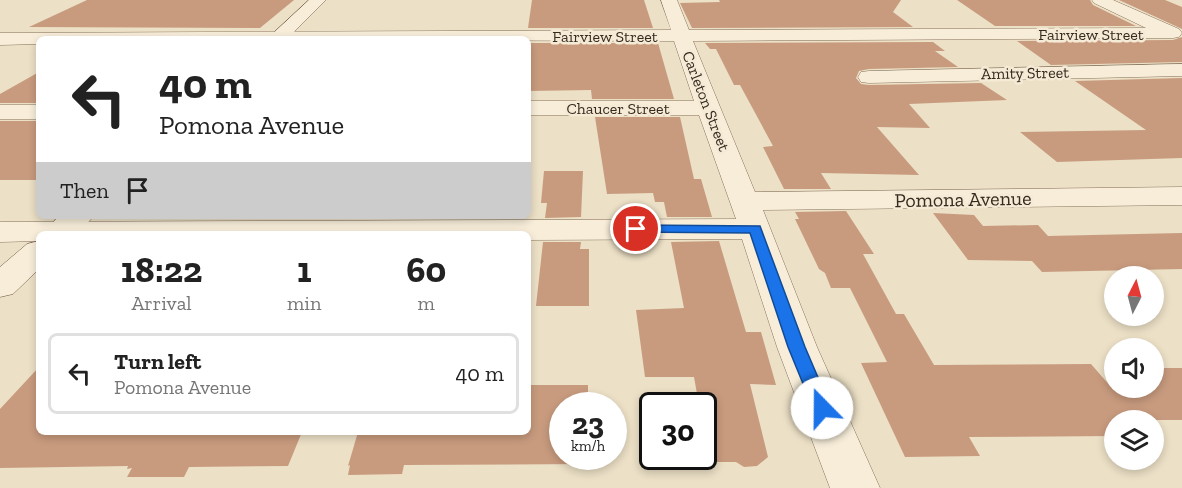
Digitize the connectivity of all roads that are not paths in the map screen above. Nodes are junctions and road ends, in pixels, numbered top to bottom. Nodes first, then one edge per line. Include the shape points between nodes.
1 (318, 0) edge
2 (669, 0) edge
3 (1100, 0) edge
4 (682, 35) junction
5 (1178, 35) edge
6 (279, 36) edge
7 (531, 36) edge
8 (0, 39) edge
9 (36, 39) edge
10 (1182, 70) edge
11 (869, 77) dead end
12 (531, 108) edge
13 (708, 108) junction
14 (0, 112) edge
15 (36, 112) edge
16 (1182, 196) edge
17 (750, 215) junction
18 (136, 231) edge
19 (0, 232) edge
20 (36, 233) edge
21 (36, 254) edge
22 (0, 286) edge
23 (855, 488) edge

1 - 6 street
2 - 4 street, Carleton Street
3 - 5 street
4 - 5 street, Fairview Street
4 - 7 street, Fairview Street
4 - 13 street, Carleton Street
8 - 9 street, Fairview Street
10 - 11 street, Amity Street
12 - 13 street, Chaucer Street
13 - 17 street, Carleton Street
14 - 15 street
16 - 17 street, Pomona Avenue
17 - 18 street, Pomona Avenue
17 - 23 street, Carleton Street via 797,347
19 - 20 street, Pomona Avenue
21 - 22 street

